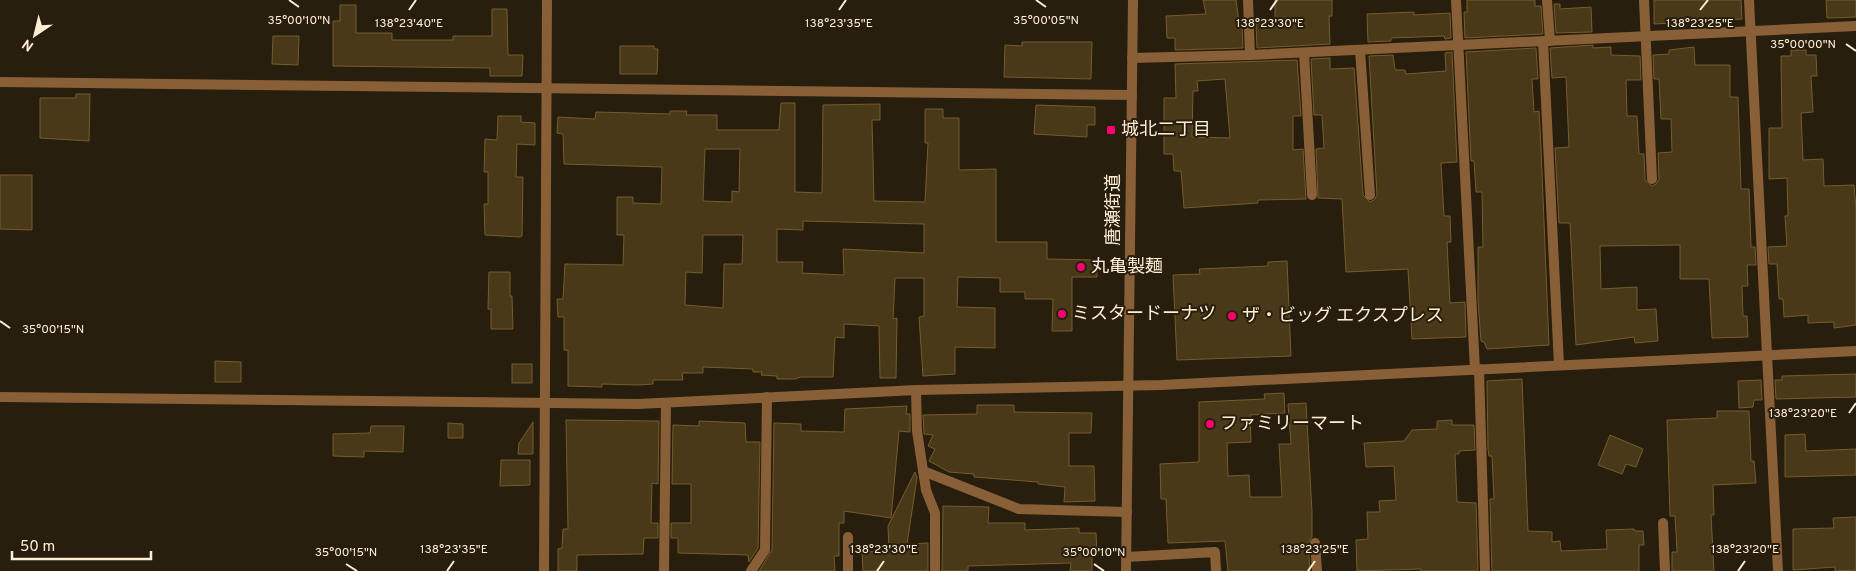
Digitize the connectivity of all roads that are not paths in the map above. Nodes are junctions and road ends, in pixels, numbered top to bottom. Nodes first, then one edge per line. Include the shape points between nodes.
1 (547, 0) edge
2 (1133, 0) edge
3 (1248, 0) edge
4 (1456, 0) edge
5 (1547, 0) edge
6 (1644, 0) edge
7 (1749, 0) edge
8 (1856, 26) edge
9 (1750, 32) junction
10 (1646, 36) junction
11 (1547, 41) junction
12 (1457, 45) junction
13 (1360, 50) junction
14 (1304, 53) junction
15 (1250, 55) junction
16 (1132, 58) junction
17 (0, 82) edge
18 (547, 87) junction
19 (1132, 95) junction
20 (1652, 178) dead end
21 (1312, 195) dead end
22 (1370, 195) dead end
23 (1856, 351) edge
24 (1766, 355) junction
25 (1559, 365) junction
26 (1477, 369) junction
27 (1129, 385) junction
28 (916, 390) junction
29 (0, 397) edge
30 (767, 397) junction
31 (546, 403) junction
32 (666, 403) junction
33 (923, 471) junction
34 (1127, 512) junction
35 (1663, 523) dead end
36 (848, 536) dead end
37 (1315, 543) dead end
38 (1126, 557) junction
39 (544, 571) edge
40 (664, 571) edge
41 (751, 571) edge
42 (848, 571) edge
43 (935, 571) edge
44 (1126, 571) edge
45 (1216, 571) edge
46 (1317, 571) edge
47 (1486, 571) edge
48 (1665, 571) edge
49 (1778, 571) edge

1 - 18 street
2 - 16 street, 唐瀬街道
3 - 15 street
4 - 12 street
5 - 11 street
6 - 10 street
7 - 9 street
8 - 9 street
9 - 10 street
9 - 24 street
10 - 11 street
10 - 20 street
11 - 12 street
11 - 25 street
12 - 13 street
12 - 26 street
13 - 14 street
13 - 22 street
14 - 15 street
14 - 21 street
15 - 16 street
16 - 19 street, 唐瀬街道
17 - 18 street
18 - 19 street
18 - 31 street
19 - 27 street, 唐瀬街道
23 - 24 street
24 - 25 street
24 - 49 street
25 - 26 street
26 - 27 street
26 - 47 street
27 - 28 street
27 - 34 street, 唐瀬街道
28 - 30 street
28 - 33 street via 917,431
29 - 31 street
30 - 32 street
30 - 41 street via 765,550
31 - 32 street
31 - 39 street
32 - 40 street
33 - 34 street via 1019,509
33 - 43 street via 935,513
34 - 38 street, 唐瀬街道
35 - 48 street
36 - 42 street
37 - 46 street
38 - 44 street, 唐瀬街道
38 - 45 street via 1215,552

